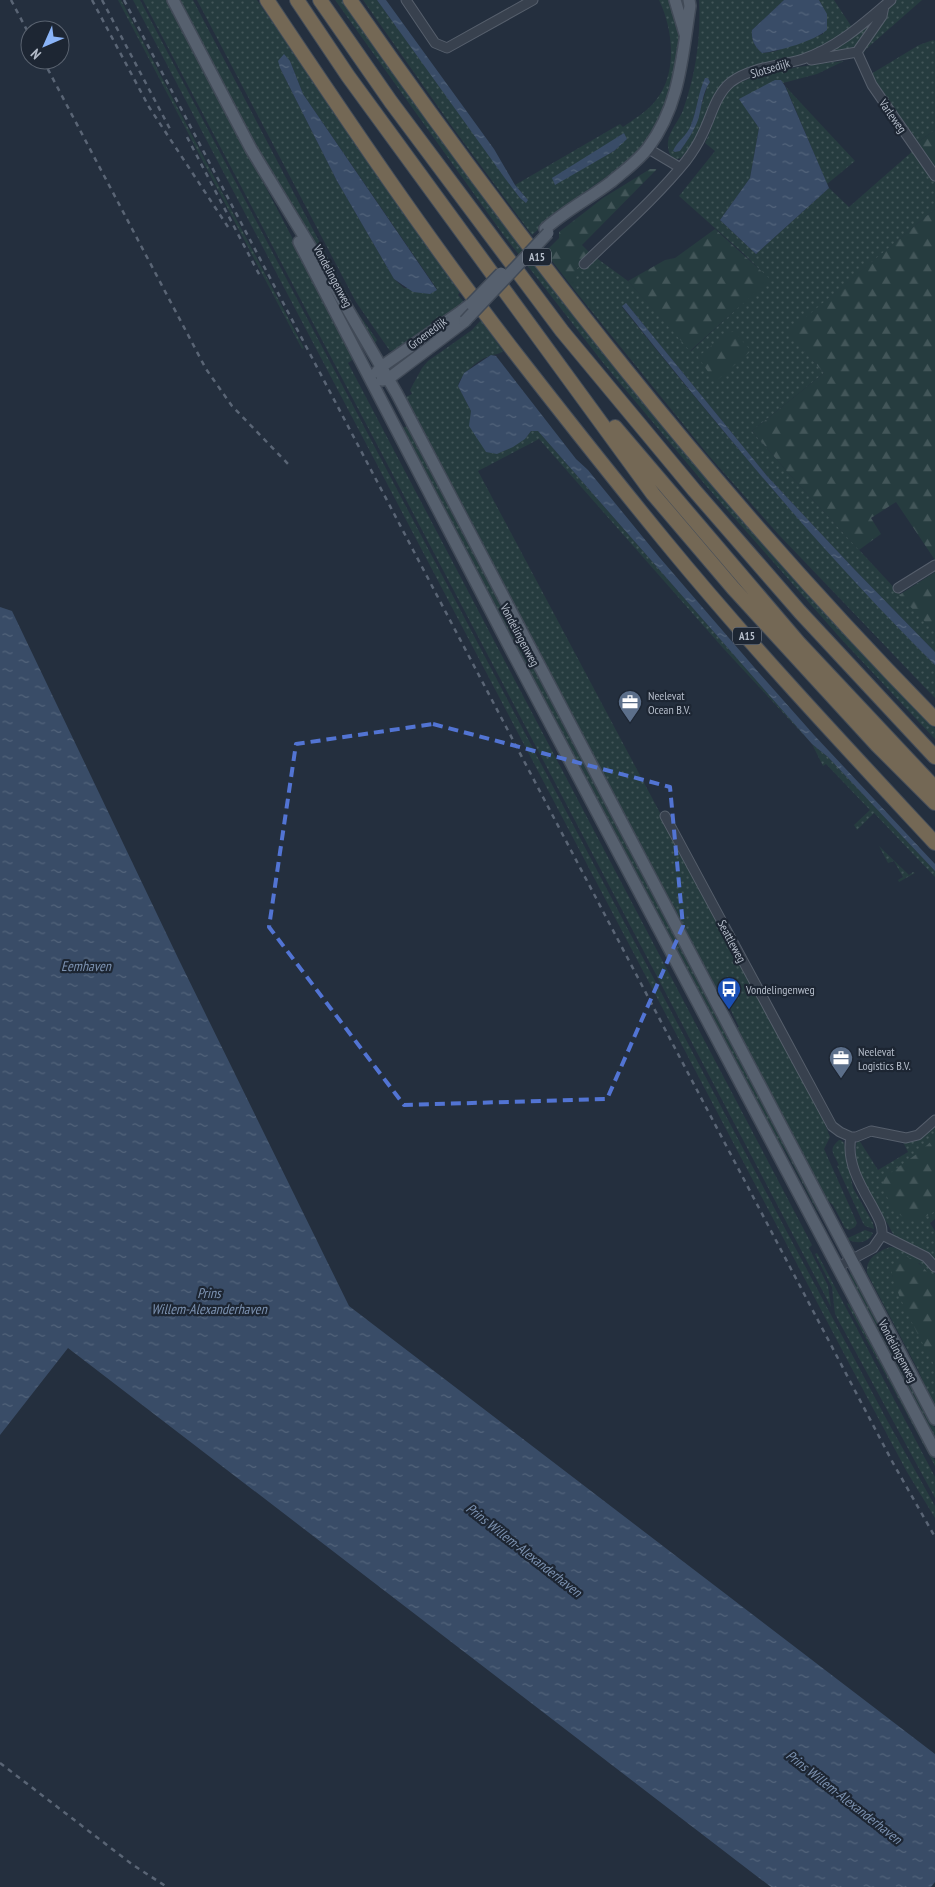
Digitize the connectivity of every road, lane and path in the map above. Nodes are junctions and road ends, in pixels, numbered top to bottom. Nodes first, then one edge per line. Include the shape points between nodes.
1 (173, 0) edge
2 (267, 0) edge
3 (297, 0) edge
4 (320, 0) edge
5 (350, 0) edge
6 (406, 0) edge
7 (533, 0) edge
8 (675, 0) edge
9 (689, 0) edge
10 (891, 0) edge
11 (884, 6) junction
12 (685, 36) junction
13 (857, 52) junction
14 (803, 59) junction
15 (647, 148) junction
16 (251, 149) junction
17 (679, 167) junction
18 (935, 176) edge
19 (547, 231) junction
20 (584, 264) dead end
21 (462, 317) junction
22 (528, 322) junction
23 (372, 352) junction
24 (397, 356) junction
25 (381, 367) junction
26 (388, 379) junction
27 (372, 380) junction
28 (935, 565) edge
29 (898, 588) dead end
30 (886, 669) junction
31 (935, 712) edge
32 (935, 719) edge
33 (935, 757) edge
34 (935, 788) edge
35 (935, 804) edge
36 (665, 816) dead end
37 (935, 843) edge
38 (935, 1120) edge
39 (850, 1137) junction
40 (882, 1235) junction
41 (850, 1260) junction
42 (838, 1267) junction
43 (935, 1267) edge
44 (935, 1419) edge
45 (935, 1451) edge

1 - 16 main road, Vondelingenweg
2 - 37 highway, A15 via 384,173 516,354 721,607
3 - 22 highway, A15 via 348,76
4 - 33 highway, A15 via 391,102 562,331 794,605
5 - 30 highway, A15 via 482,185 675,432
6 - 7 street via 435,43 448,48
8 - 12 main road
9 - 12 main road, Groenedijk
10 - 11 street, Slotsedijk
11 - 13 street via 882,16
11 - 14 street, Slotsedijk via 840,41
12 - 15 main road, Groenedijk via 678,85
13 - 14 street
13 - 18 street, Varleweg via 872,85
14 - 17 street, Slotsedijk via 752,72 732,81 724,88 703,135
15 - 17 street
15 - 19 main road, Groenedijk via 633,164
16 - 23 main road, Vondelingenweg
16 - 27 main road, Vondelingenweg
17 - 20 street, Slotsedijk
19 - 21 main road, Groenedijk, bridge
19 - 21 main road, Groenedijk, bridge via 471,304
21 - 24 main road, Groenedijk
21 - 26 main road, Groenedijk
22 - 34 highway, A15 via 798,642
22 - 35 highway, A15 via 653,494 733,588
23 - 24 main road
23 - 25 main road, Vondelingenweg
24 - 25 main road, Groenedijk
25 - 26 main road, Vondelingenweg
25 - 27 main road, Groenedijk
26 - 27 main road
26 - 41 main road, Vondelingenweg
27 - 42 main road, Vondelingenweg
28 - 29 street
30 - 31 highway, A15
30 - 32 highway
36 - 39 street, Seattleweg via 827,1118 840,1132
38 - 39 street via 912,1138 871,1131
39 - 40 street via 855,1173 882,1226
40 - 41 street via 873,1248
40 - 43 street via 926,1257
41 - 42 street
41 - 44 main road, Vondelingenweg
42 - 45 main road, Vondelingenweg

